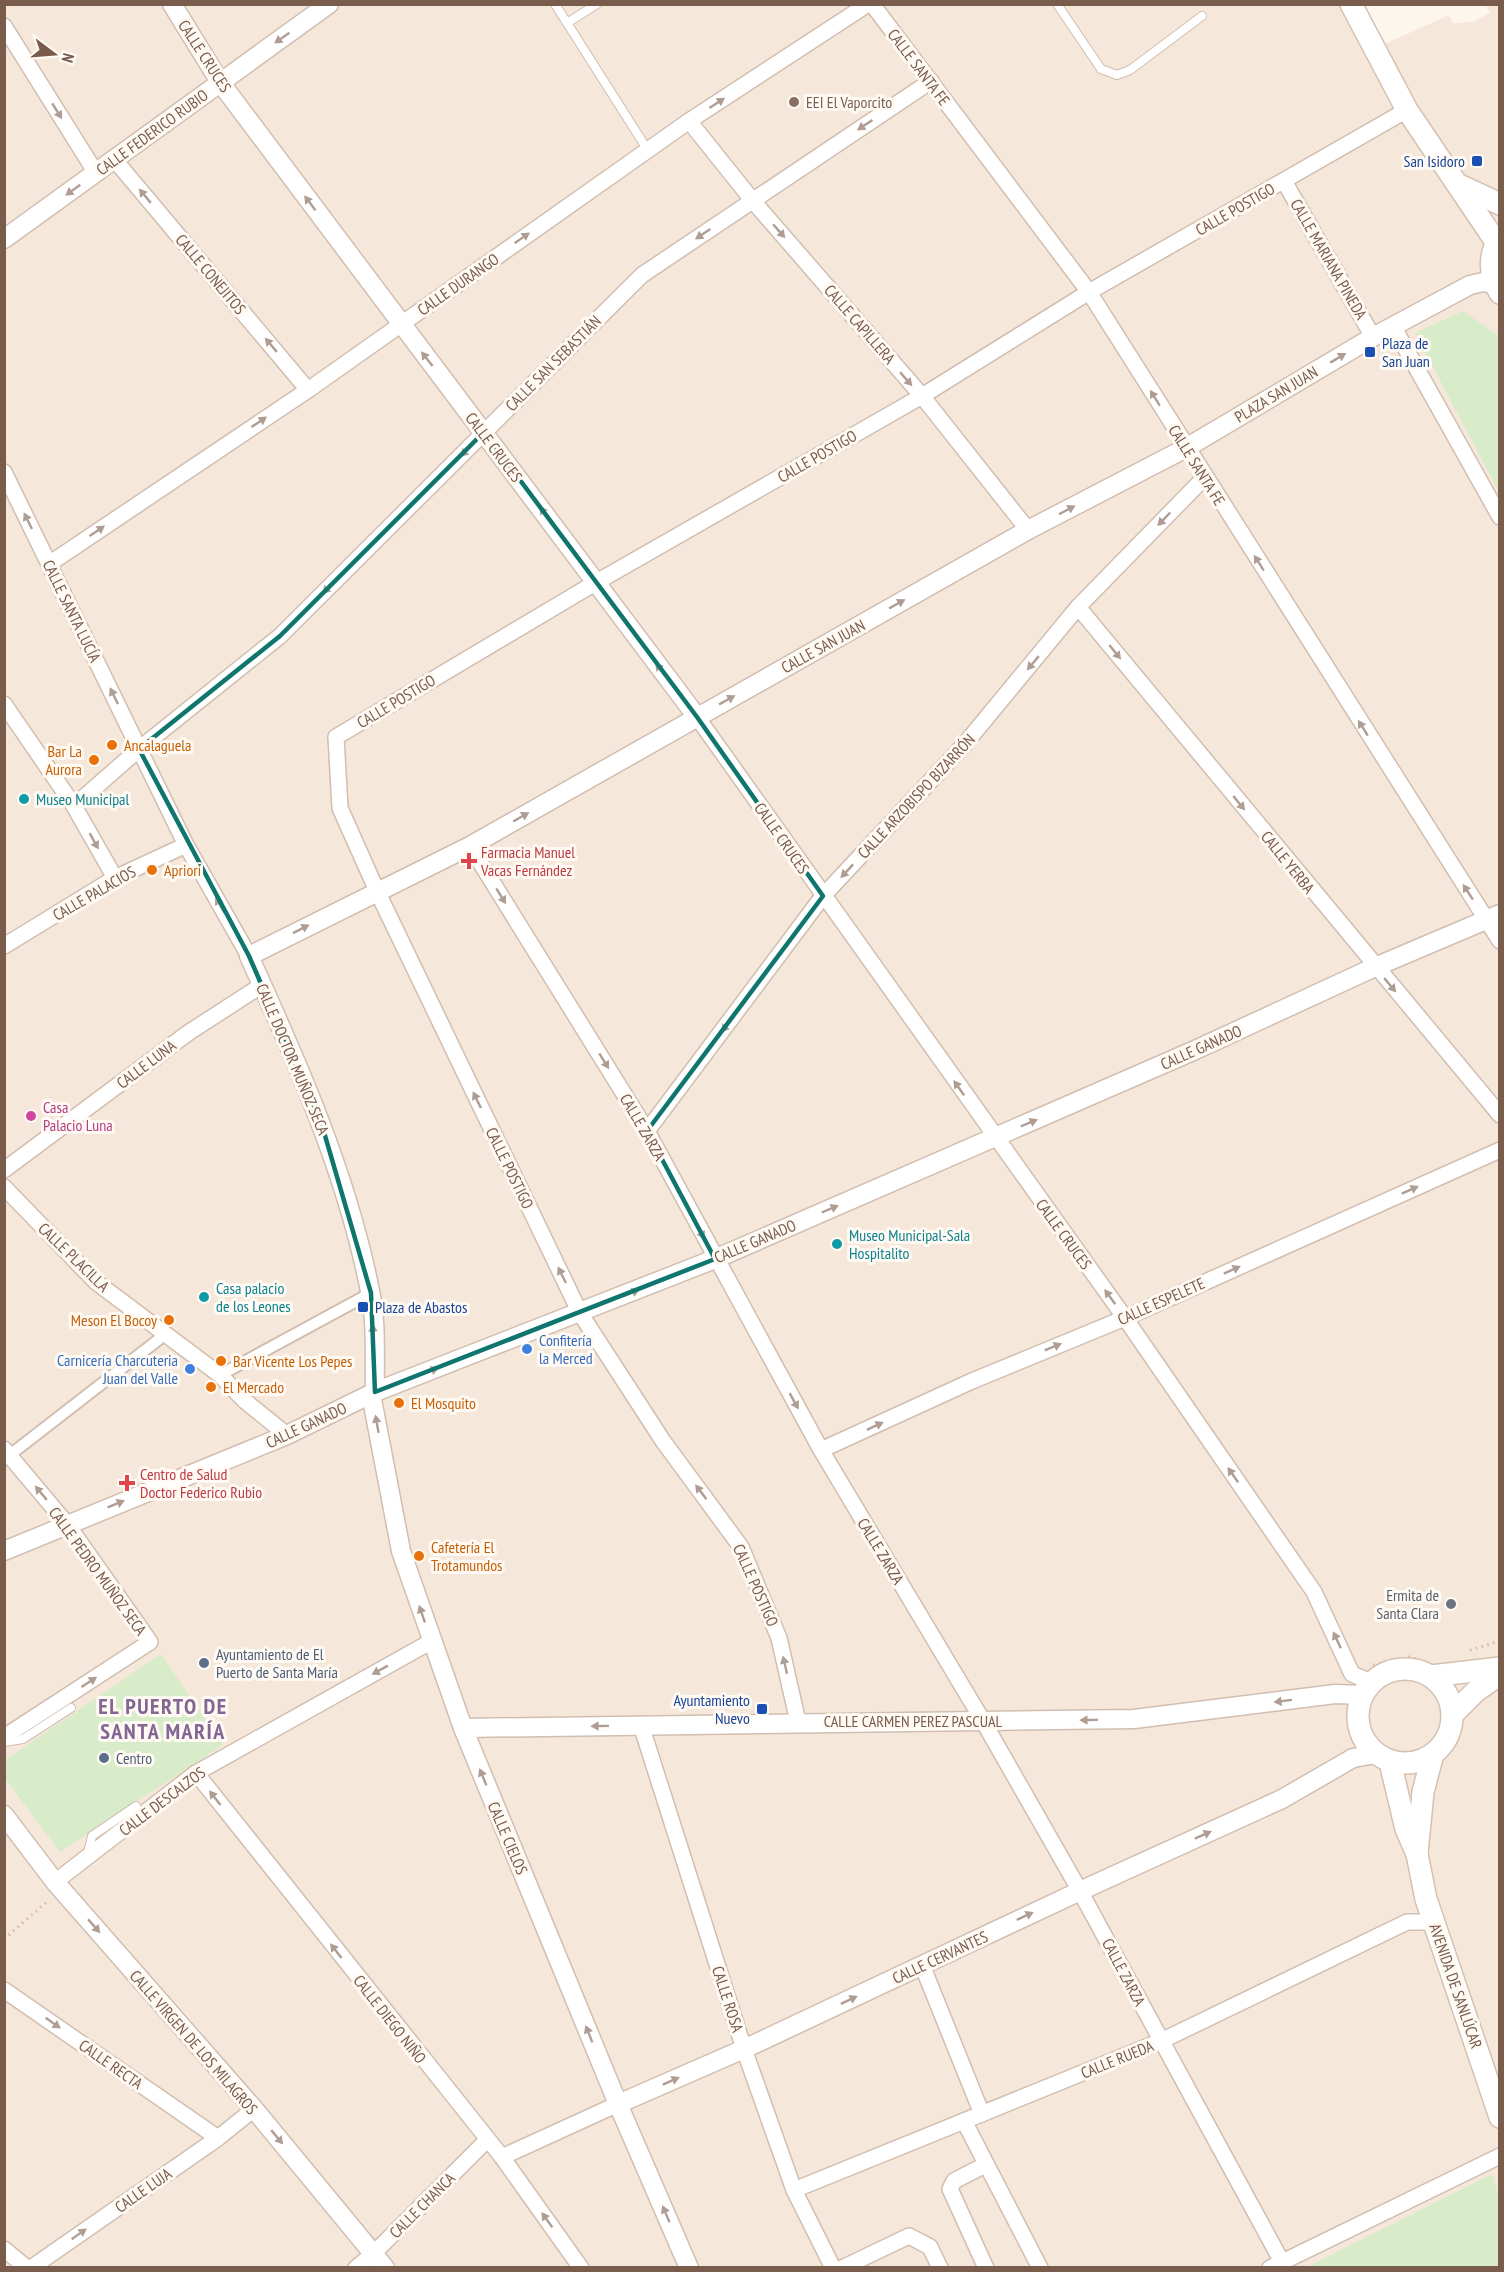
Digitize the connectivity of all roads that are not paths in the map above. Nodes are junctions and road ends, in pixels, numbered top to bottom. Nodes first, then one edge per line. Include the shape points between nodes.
1 (172, 4) edge
2 (329, 4) edge
3 (555, 4) edge
4 (597, 4) edge
5 (870, 4) edge
6 (1057, 4) edge
7 (1351, 4) edge
8 (1202, 16) dead end
9 (567, 23) junction
10 (4, 26) edge
11 (931, 81) junction
12 (220, 82) junction
13 (1407, 110) junction
14 (689, 121) junction
15 (647, 150) junction
16 (114, 159) junction
17 (96, 173) junction
18 (1284, 181) junction
19 (1457, 184) junction
20 (753, 201) junction
21 (1500, 204) edge
22 (4, 239) edge
23 (1498, 240) edge
24 (1497, 288) edge
25 (1089, 292) junction
26 (400, 325) junction
27 (1393, 326) junction
28 (1373, 337) junction
29 (308, 390) junction
30 (922, 396) junction
31 (484, 432) junction
32 (1183, 450) junction
33 (4, 472) edge
34 (1205, 477) junction
35 (1500, 517) edge
36 (1028, 530) junction
37 (49, 564) junction
38 (595, 583) junction
39 (1078, 607) junction
40 (4, 704) edge
41 (697, 717) junction
42 (140, 749) junction
43 (74, 806) junction
44 (186, 845) junction
45 (470, 846) junction
46 (114, 878) junction
47 (377, 891) junction
48 (823, 896) junction
49 (1493, 917) edge
50 (1500, 941) edge
51 (4, 946) edge
52 (249, 956) junction
53 (1375, 967) junction
54 (262, 985) junction
55 (1500, 1115) edge
56 (647, 1131) junction
57 (994, 1138) junction
58 (1500, 1150) edge
59 (4, 1170) edge
60 (4, 1187) edge
61 (715, 1259) junction
62 (371, 1293) junction
63 (580, 1313) junction
64 (1125, 1318) junction
65 (167, 1334) junction
66 (220, 1375) junction
67 (373, 1393) junction
68 (287, 1435) junction
69 (822, 1450) junction
70 (6, 1454) edge
71 (68, 1524) junction
72 (4, 1551) edge
73 (432, 1641) junction
74 (1500, 1668) edge
75 (1429, 1669) junction
76 (1500, 1674) edge
77 (1368, 1681) junction
78 (71, 1708) dead end
79 (1452, 1715) junction
80 (983, 1721) junction
81 (798, 1722) junction
82 (641, 1725) junction
83 (463, 1728) junction
84 (4, 1737) edge
85 (4, 1742) edge
86 (1433, 1754) junction
87 (1383, 1758) junction
88 (196, 1773) junction
89 (136, 1806) dead end
90 (4, 1815) edge
91 (1417, 1854) junction
92 (87, 1858) junction
93 (56, 1882) junction
94 (1080, 1891) junction
95 (1434, 1922) junction
96 (922, 1965) junction
97 (4, 1990) edge
98 (1161, 2041) junction
99 (744, 2049) junction
100 (618, 2104) junction
101 (254, 2109) junction
102 (982, 2114) junction
103 (1500, 2117) edge
104 (964, 2121) junction
105 (218, 2138) junction
106 (486, 2141) junction
107 (1500, 2156) edge
108 (502, 2157) junction
109 (985, 2165) junction
110 (794, 2190) junction
111 (4, 2249) edge
112 (380, 2260) edge
113 (1276, 2265) edge
114 (29, 2268) edge
115 (356, 2268) edge
116 (581, 2268) edge
117 (689, 2268) edge
118 (832, 2268) edge
119 (842, 2268) edge
120 (939, 2268) edge
121 (986, 2268) edge
122 (1040, 2268) edge

1 - 12 street, CALLE CRUCES
2 -> 12 street, CALLE FEDERICO RUBIO
3 - 9 lane
4 - 9 lane
5 - 11 street, CALLE SANTA FE
14 -> 5 street, CALLE DURANGO
6 - 8 lane via 1101,69 1117,75 1130,70
7 - 13 main road
9 - 15 lane
10 -> 17 street
11 -> 20 street, CALLE SAN SEBASTIÁN
11 - 25 street, CALLE SANTA FE
12 - 16 street, CALLE FEDERICO RUBIO
26 -> 12 street, CALLE CRUCES
13 - 18 street, CALLE POSTIGO
13 - 19 main road
14 - 15 street, CALLE DURANGO
14 - 20 street, CALLE CAPILLERA
26 -> 15 street, CALLE DURANGO
16 - 17 street, CALLE FEDERICO RUBIO
29 -> 16 street, CALLE CONEJITOS
17 -> 22 street, CALLE FEDERICO RUBIO
18 - 25 street, CALLE POSTIGO
18 - 28 street, CALLE MARIANA PINEDA
19 - 21 main road
19 - 23 main road
20 -> 30 street, CALLE CAPILLERA
20 -> 31 street, CALLE SAN SEBASTIÁN via 642,275
23 - 24 main road via 1491,261
24 - 27 street, PLAZA SAN JUAN via 1483,282 1470,285
25 - 30 street, CALLE POSTIGO
32 -> 25 street, CALLE SANTA FE
26 - 29 street, CALLE DURANGO
31 -> 26 street, CALLE CRUCES
27 - 28 street, PLAZA SAN JUAN
27 - 35 street
32 -> 28 street, PLAZA SAN JUAN
37 -> 29 street, CALLE DURANGO
30 - 36 street, CALLE CAPILLERA
30 - 38 street, CALLE POSTIGO
38 -> 31 street, CALLE CRUCES
31 -> 42 street, CALLE SAN SEBASTIÁN via 280,636
32 - 34 street, CALLE SANTA FE
36 -> 32 street, CALLE SAN JUAN
37 -> 33 street, CALLE SANTA LUCÍA
34 -> 39 street, CALLE ARZOBISPO BIZARRÓN
49 -> 34 street, CALLE SANTA FE
41 -> 36 street, CALLE SAN JUAN
42 -> 37 street, CALLE SANTA LUCÍA
41 -> 38 street, CALLE CRUCES
38 - 47 street, CALLE POSTIGO via 336,737 340,808
39 -> 48 street, CALLE ARZOBISPO BIZARRÓN via 964,746
39 -> 53 street, CALLE YERBA
40 - 43 street
45 -> 41 street, CALLE SAN JUAN
41 - 48 street, CALLE CRUCES
42 - 43 street, CALLE SAN SEBASTIÁN
42 - 44 street, CALLE DOCTOR MUÑOZ SECA
43 -> 46 street
44 - 46 street, CALLE PALACIOS
52 -> 44 street, CALLE DOCTOR MUÑOZ SECA
45 - 47 street
45 -> 56 street, CALLE ZARZA
46 - 51 street, CALLE PALACIOS
52 -> 47 street
63 -> 47 street, CALLE POSTIGO
48 -> 56 street, CALLE ARZOBISPO BIZARRÓN
57 -> 48 street, CALLE CRUCES
49 - 50 street, CALLE SANTA FE
49 - 53 street, CALLE GANADO
52 - 54 street, CALLE DOCTOR MUÑOZ SECA
53 -> 55 street, CALLE YERBA
57 -> 53 street, CALLE GANADO
54 - 59 street, CALLE LUNA via 188,1033
54 - 62 street, CALLE DOCTOR MUÑOZ SECA via 321,1122 349,1206
56 -> 61 street, CALLE ZARZA
61 -> 57 street, CALLE GANADO
64 -> 57 street, CALLE CRUCES
64 -> 58 street, CALLE ESPELETE
60 - 65 street, CALLE PLACILLA via 96,1282
63 -> 61 street, CALLE GANADO
61 -> 69 street, CALLE ZARZA
62 - 66 street
67 -> 62 street, CALLE DOCTOR MUÑOZ SECA
67 -> 63 street, CALLE GANADO
81 -> 63 street, CALLE POSTIGO via 779,1638 741,1547 663,1441
69 -> 64 street, CALLE ESPELETE via 972,1381
77 -> 64 street, CALLE CRUCES via 1352,1674 1314,1592
65 - 66 street, CALLE PLACILLA
65 - 70 street
66 - 68 street, CALLE PLACILLA
67 - 68 street, CALLE GANADO
73 -> 67 street, CALLE CIELOS via 401,1551
71 -> 68 street, CALLE GANADO
69 - 80 street, CALLE ZARZA
71 -> 70 street, CALLE PEDRO MUÑOZ SECA
71 - 72 street, CALLE GANADO
84 -> 71 street, CALLE PEDRO MUÑOZ SECA via 150,1642
73 - 83 street, CALLE CIELOS
73 -> 88 street, CALLE DESCALZOS
74 - 75 main road
75 - 77 main road via 1401,1669
75 - 79 main road via 1449,1700
76 - 79 main road
77 -> 80 street, CALLE CARMEN PEREZ PASCUAL via 1335,1694 1134,1719
77 - 87 main road via 1357,1711 1358,1728 1364,1742
78 - 85 lane via 23,1739
79 - 86 main road via 1446,1740
80 - 81 street, CALLE CARMEN PEREZ PASCUAL
80 - 94 street, CALLE ZARZA
81 - 82 street, CALLE CARMEN PEREZ PASCUAL
82 -> 83 street, CALLE CARMEN PEREZ PASCUAL
82 - 99 street, CALLE ROSA
100 -> 83 street, CALLE CIELOS
86 - 87 main road via 1405,1764
86 - 91 main road via 1423,1792
87 - 91 main road
94 -> 87 street, CALLE CERVANTES via 1282,1799 1353,1758
88 - 92 street, CALLE DESCALZOS
106 -> 88 street, CALLE DIEGO NIÑO
89 - 92 lane via 92,1836
90 - 93 street, CALLE VIRGEN DE LOS MILAGROS
91 - 95 main road, AVENIDA DE SANLÚCAR
92 - 93 street, CALLE DESCALZOS
93 -> 101 street, CALLE VIRGEN DE LOS MILAGROS
96 -> 94 street, CALLE CERVANTES
94 - 98 street, CALLE ZARZA
95 - 98 street, CALLE RUEDA via 1407,1922
95 - 103 main road, AVENIDA DE SANLÚCAR
99 -> 96 street, CALLE CERVANTES
96 - 102 street
97 -> 105 street, CALLE RECTA
98 - 102 street, CALLE RUEDA
98 - 113 street, CALLE ZARZA
100 -> 99 street, CALLE CERVANTES
99 - 110 street, CALLE ROSA
100 - 108 street, CALLE CERVANTES
117 -> 100 street, CALLE CIELOS
101 - 105 street, CALLE LUJA
101 -> 112 street, CALLE VIRGEN DE LOS MILAGROS
102 - 104 street, CALLE RUEDA
104 - 109 street
104 - 110 street, CALLE RUEDA
114 -> 105 street, CALLE LUJA
106 - 108 street, CALLE DIEGO NIÑO
106 - 112 street, CALLE CHANCA
107 - 113 street
116 -> 108 street, CALLE DIEGO NIÑO
109 - 121 street via 954,2181 950,2189
109 - 122 street
110 - 118 street, CALLE ROSA
111 - 114 street
112 - 115 street, CALLE CHANCA
119 - 120 street via 909,2236 930,2247

